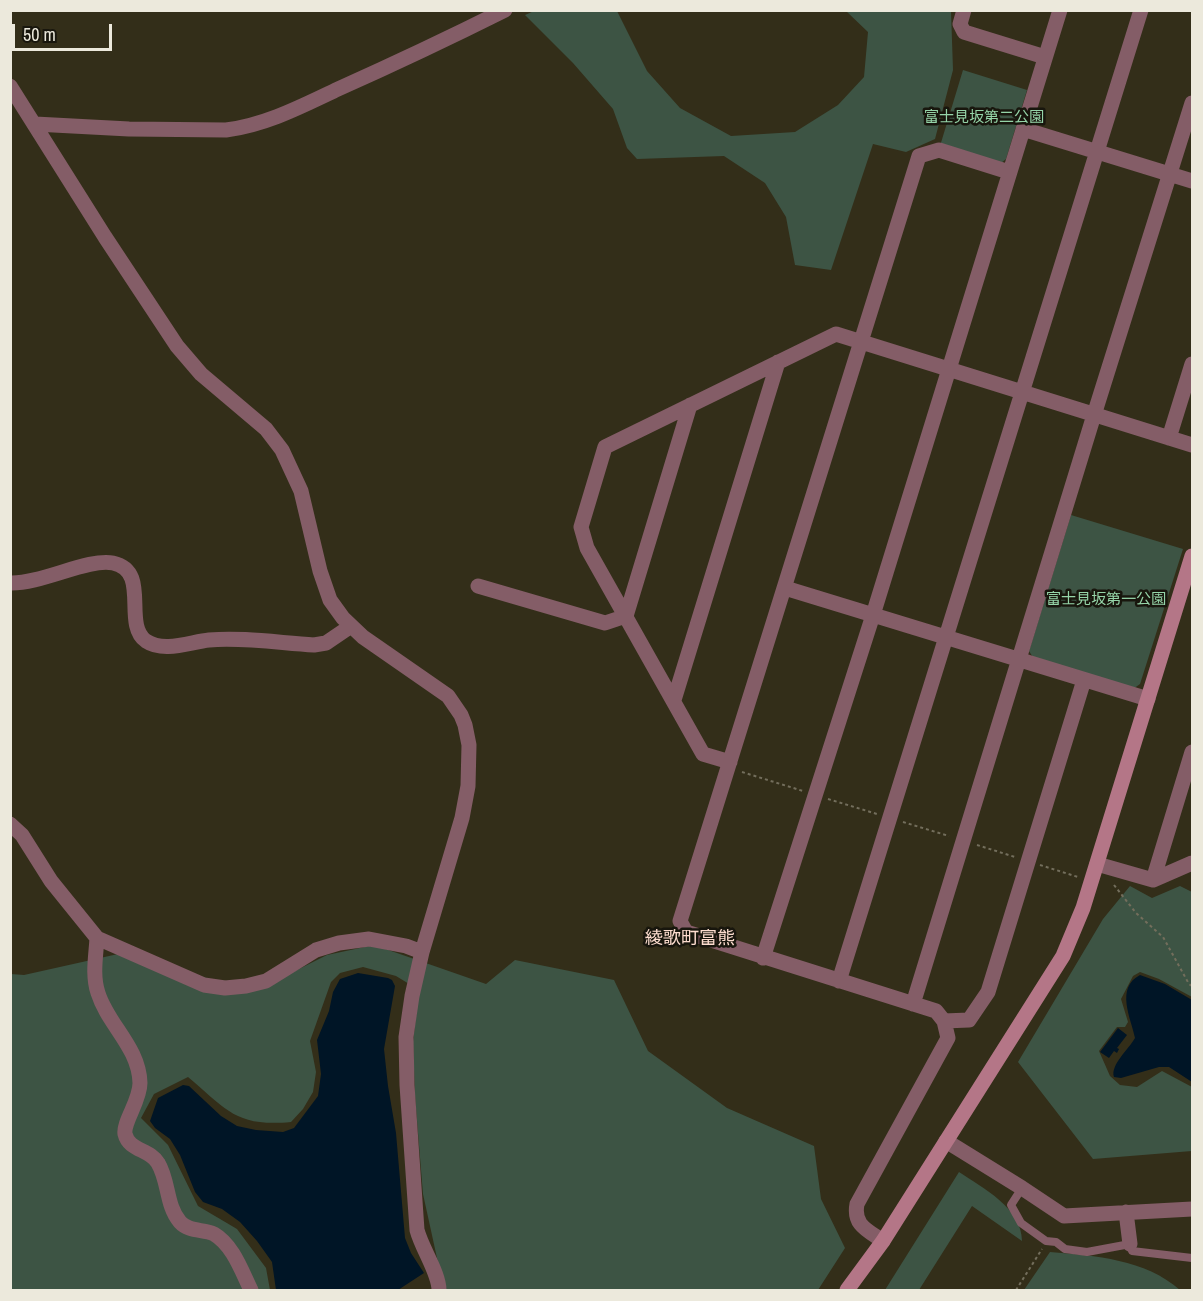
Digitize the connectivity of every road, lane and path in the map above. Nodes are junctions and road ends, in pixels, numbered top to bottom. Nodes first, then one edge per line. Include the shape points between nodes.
1 (505, 10) edge
2 (964, 10) edge
3 (1060, 10) edge
4 (1141, 10) edge
5 (1045, 57) junction
6 (10, 86) edge
7 (1192, 103) edge
8 (35, 124) junction
9 (1023, 129) junction
10 (1097, 151) junction
11 (1009, 172) junction
12 (1170, 174) junction
13 (1192, 181) edge
14 (861, 341) junction
15 (778, 362) junction
16 (1192, 364) edge
17 (948, 369) junction
18 (1022, 392) junction
19 (690, 405) junction
20 (1094, 415) junction
21 (1169, 438) junction
22 (1192, 445) edge
23 (1192, 556) edge
24 (10, 583) edge
25 (478, 586) dead end
26 (785, 588) junction
27 (873, 615) junction
28 (626, 616) junction
29 (351, 626) junction
30 (946, 637) junction
31 (1019, 660) junction
32 (1084, 680) junction
33 (1148, 699) junction
34 (674, 700) junction
35 (1192, 752) edge
36 (729, 765) junction
37 (815, 795) junction
38 (890, 818) junction
39 (10, 824) edge
40 (963, 841) junction
41 (1029, 861) junction
42 (1192, 863) edge
43 (1095, 872) junction
44 (1153, 880) junction
45 (97, 939) junction
46 (422, 952) junction
47 (763, 958) junction
48 (838, 981) junction
49 (1192, 986) edge
50 (913, 1004) junction
51 (944, 1021) junction
52 (946, 1141) junction
53 (1022, 1188) junction
54 (1192, 1209) edge
55 (1126, 1212) junction
56 (883, 1241) junction
57 (1046, 1241) junction
58 (1130, 1244) junction
59 (1192, 1258) edge
60 (251, 1290) edge
61 (439, 1290) edge
62 (847, 1290) edge
63 (1016, 1290) edge

1 - 8 street via 416,54 241,129
2 - 5 street via 960,24 964,32
3 - 5 street
4 - 10 street
5 - 9 street
6 - 8 street
7 - 12 street
8 - 29 street via 177,346 201,374 266,429 282,450 301,491 330,600
9 - 10 street
9 - 11 street
10 - 12 street
10 - 18 street
11 - 14 street via 939,150 919,156
11 - 17 street
12 - 13 street
12 - 20 street
14 - 15 street via 836,334
14 - 17 street
14 - 26 street
15 - 19 street
15 - 34 street
16 - 21 street
17 - 18 street
17 - 27 street
18 - 20 street
18 - 30 street
19 - 28 street
19 - 28 street via 605,447 591,493 581,527 587,548
20 - 21 street
20 - 31 street
21 - 22 street
23 - 33 street
24 - 29 street via 40,579 103,561 116,563 135,584 139,632 146,641 158,645 230,639 314,645 326,643
25 - 28 street via 605,623
26 - 27 street
26 - 36 street
27 - 30 street
27 - 37 street
28 - 34 street
29 - 46 street via 448,696 465,724 468,786 462,818
30 - 31 street
30 - 38 street
31 - 32 street
31 - 40 street
32 - 33 street
32 - 41 street
33 - 43 street
34 - 36 street via 704,754
35 - 44 street
36 - 37 path
36 - 47 street via 680,921 686,932
37 - 38 path
37 - 47 street
38 - 40 path
38 - 48 street
39 - 45 street
40 - 41 path
40 - 50 street
41 - 43 path
41 - 51 street via 988,992 969,1020
42 - 44 street
43 - 44 street
43 - 49 path via 1110,879 1136,913 1163,937
43 - 52 street via 1063,956
45 - 46 street via 204,986 225,988 266,981 316,950 339,943 369,939
45 - 60 street via 98,993 138,1070 140,1084 126,1125 127,1139 157,1160 180,1222 187,1228 216,1235 225,1243
46 - 61 street via 406,1037 407,1085 417,1230
47 - 48 street
48 - 50 street
50 - 51 street via 936,1011
51 - 56 street via 948,1038 857,1204 855,1214 860,1225
52 - 53 street
52 - 56 street
53 - 55 street via 1064,1216
53 - 57 lane via 1011,1205 1021,1222
54 - 55 street
55 - 58 street
56 - 62 street
57 - 58 lane via 1087,1252
57 - 63 path
58 - 59 lane via 1132,1251

